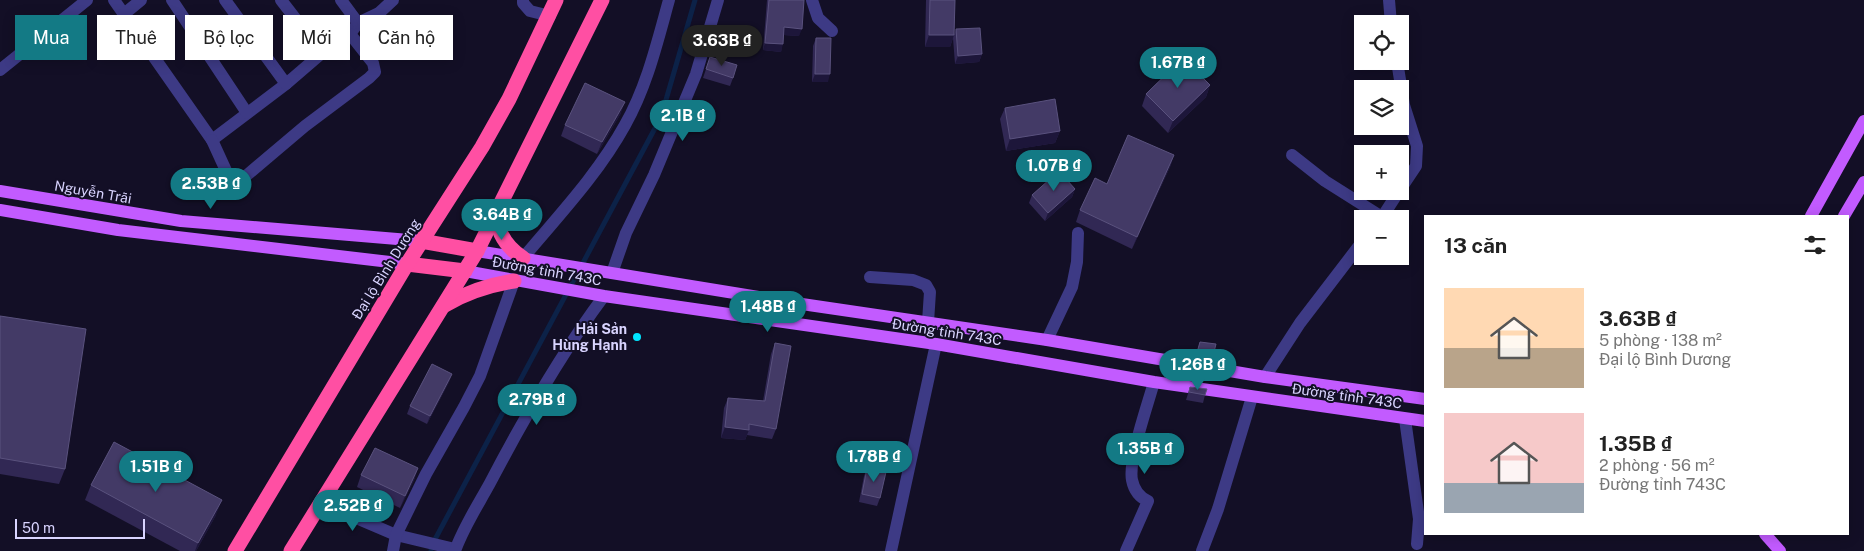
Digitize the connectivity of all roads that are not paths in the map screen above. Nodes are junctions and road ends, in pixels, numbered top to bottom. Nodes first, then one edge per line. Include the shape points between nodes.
1 (87, 0) edge
2 (114, 0) edge
3 (141, 0) edge
4 (172, 0) edge
5 (226, 0) edge
6 (281, 0) edge
7 (341, 0) edge
8 (393, 0) edge
9 (523, 0) edge
10 (556, 0) edge
11 (602, 0) edge
12 (670, 0) edge
13 (718, 0) edge
14 (812, 0) edge
15 (1389, 0) edge
16 (124, 14) junction
17 (293, 15) edge
18 (1390, 15) edge
19 (550, 16) junction
20 (354, 28) junction
21 (350, 31) edge
22 (832, 31) dead end
23 (313, 60) edge
24 (0, 70) edge
25 (1398, 70) edge
26 (286, 84) junction
27 (247, 113) junction
28 (1864, 121) edge
29 (212, 140) junction
30 (1292, 155) dead end
31 (1409, 177) edge
32 (1864, 182) edge
33 (0, 191) edge
34 (0, 210) edge
35 (1369, 210) edge
36 (496, 213) junction
37 (1812, 215) edge
38 (1845, 215) edge
39 (1078, 233) dead end
40 (421, 241) junction
41 (477, 251) junction
42 (1354, 252) edge
43 (523, 258) junction
44 (407, 264) junction
45 (465, 271) junction
46 (612, 273) junction
47 (870, 277) dead end
48 (514, 281) junction
49 (604, 296) junction
50 (444, 306) junction
51 (934, 323) junction
52 (1047, 340) junction
53 (936, 344) junction
54 (1264, 377) junction
55 (1154, 382) junction
56 (1252, 398) junction
57 (1424, 398) edge
58 (1405, 419) junction
59 (1424, 422) edge
60 (321, 503) junction
61 (396, 535) junction
62 (1766, 535) edge
63 (1417, 544) dead end
64 (455, 550) edge
65 (235, 551) edge
66 (292, 551) edge
67 (393, 551) edge
68 (891, 551) edge
69 (1126, 551) edge
70 (1202, 551) edge
71 (1780, 551) edge

1 - 24 street
2 - 16 street
3 - 16 street
4 - 27 street
5 - 26 street
6 - 17 street
7 - 20 street
8 - 20 street
9 - 19 street via 530,11
10 - 19 highway, Đại lộ Bình Dương
11 - 36 highway
12 - 43 street via 648,75 626,125 595,173
13 - 46 street via 696,74 626,233
14 - 22 street via 818,18
15 - 18 street
16 - 29 street
19 - 40 highway, Đại lộ Bình Dương via 482,147
20 - 21 street
20 - 29 street via 375,72 247,175 237,179 228,175
23 - 26 street
25 - 31 street via 1404,105 1417,146 1416,166
26 - 27 street
27 - 29 street
28 - 37 main road
30 - 35 street
32 - 38 main road
33 - 40 main road, Nguyễn Trãi via 181,221
34 - 44 main road via 118,230
36 - 41 highway
36 - 43 highway via 507,246
39 - 52 street via 1072,288
40 - 41 highway
40 - 44 highway, Đại lộ Bình Dương
41 - 43 main road, Đường tỉnh 743C
41 - 45 highway
42 - 54 street
43 - 46 main road, Đường tỉnh 743C
44 - 45 highway
44 - 65 highway, Đại lộ Bình Dương
45 - 48 main road, Đường tỉnh 743C
45 - 50 highway
46 - 51 main road, Đường tỉnh 743C
47 - 51 street via 913,280 926,285
48 - 49 main road, Đường tỉnh 743C
48 - 50 highway via 475,290
48 - 61 street via 480,376
49 - 53 main road, Đường tỉnh 743C
49 - 64 street via 547,379
50 - 60 highway
51 - 52 main road, Đường tỉnh 743C
51 - 53 main road
52 - 54 main road, Đường tỉnh 743C
53 - 55 main road, Đường tỉnh 743C
53 - 68 street
54 - 57 main road, Đường tỉnh 743C
55 - 56 main road, Đường tỉnh 743C
55 - 69 street via 1135,448 1131,475 1137,493 1148,501
56 - 58 main road, Đường tỉnh 743C
56 - 70 street
58 - 59 main road, Đường tỉnh 743C
58 - 63 street via 1419,519
60 - 61 street
60 - 66 highway
61 - 64 street
61 - 67 street
62 - 71 main road

